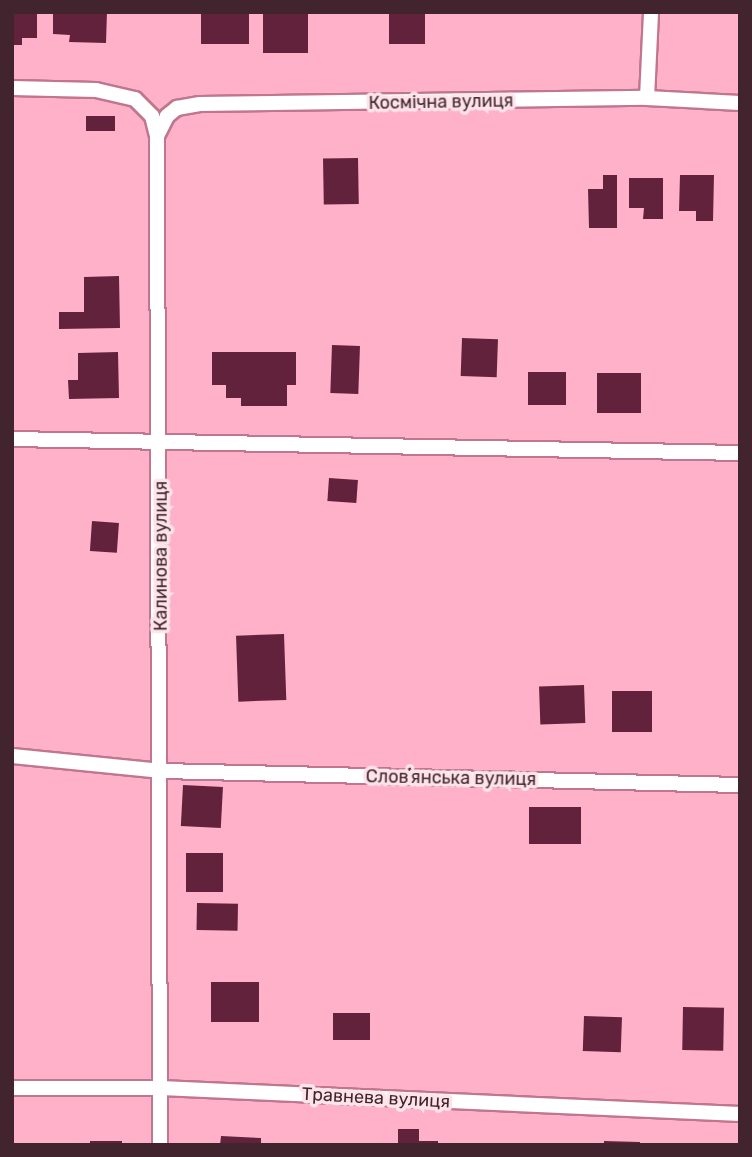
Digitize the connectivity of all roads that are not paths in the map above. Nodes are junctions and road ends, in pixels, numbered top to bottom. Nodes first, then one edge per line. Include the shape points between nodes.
1 (651, 12) edge
2 (12, 88) edge
3 (647, 98) junction
4 (740, 103) edge
5 (157, 136) junction
6 (12, 439) edge
7 (160, 443) junction
8 (740, 453) edge
9 (12, 756) edge
10 (162, 771) junction
11 (740, 785) edge
12 (12, 1088) edge
13 (161, 1088) junction
14 (740, 1114) edge
15 (160, 1145) edge

1 - 3 street
2 - 5 street, Калинова вулиця via 96,90 135,99 152,116
3 - 4 street, Космічна вулиця
3 - 5 street, Космічна вулиця via 200,104 177,108
5 - 7 street, Калинова вулиця
6 - 7 street
7 - 8 street
7 - 10 street, Калинова вулиця
9 - 10 street, Словʼянська вулиця
10 - 11 street, Словʼянська вулиця
10 - 13 street, Калинова вулиця
12 - 13 street, Травнева вулиця
13 - 14 street, Травнева вулиця
13 - 15 street, Калинова вулиця

